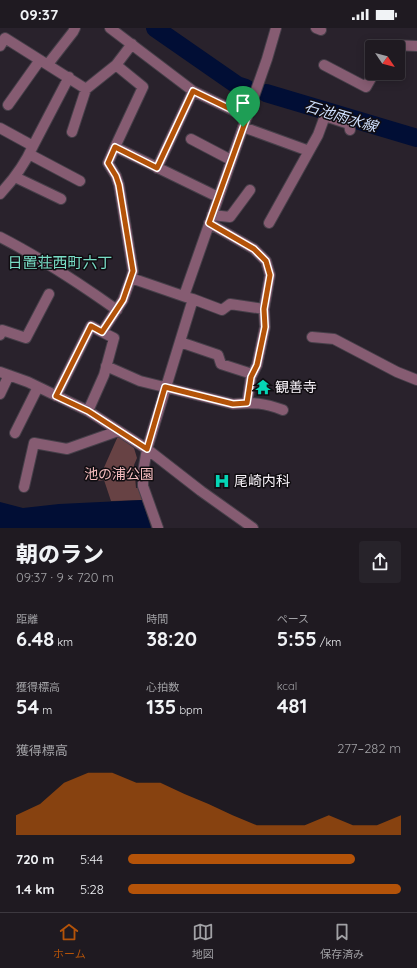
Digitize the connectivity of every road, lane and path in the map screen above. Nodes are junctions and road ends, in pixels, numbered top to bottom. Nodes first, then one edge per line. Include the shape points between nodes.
1 (75, 28) edge
2 (110, 28) edge
3 (276, 28) edge
4 (2, 40) edge
5 (132, 44) junction
6 (405, 46) edge
7 (417, 46) edge
8 (44, 62) junction
9 (324, 64) dead end
10 (116, 65) junction
11 (69, 77) junction
12 (370, 80) edge
13 (86, 89) junction
14 (193, 91) junction
15 (8, 105) dead end
16 (247, 117) junction
17 (243, 127) junction
18 (0, 128) edge
19 (350, 130) dead end
20 (72, 132) dead end
21 (191, 139) dead end
22 (115, 147) junction
23 (31, 150) junction
24 (309, 151) junction
25 (231, 160) junction
26 (157, 168) junction
27 (15, 177) junction
28 (80, 181) dead end
29 (250, 190) dead end
30 (0, 194) edge
31 (218, 197) junction
32 (61, 199) dead end
33 (210, 219) junction
34 (269, 223) dead end
35 (0, 237) edge
36 (131, 278) junction
37 (49, 294) dead end
38 (189, 298) junction
39 (264, 309) junction
40 (117, 310) junction
41 (102, 332) junction
42 (0, 335) edge
43 (312, 337) dead end
44 (180, 342) junction
45 (106, 366) junction
46 (5, 373) edge
47 (252, 375) junction
48 (417, 380) edge
49 (38, 387) junction
50 (165, 387) junction
51 (0, 394) edge
52 (56, 396) junction
53 (247, 403) junction
54 (283, 410) dead end
55 (88, 411) junction
56 (118, 431) junction
57 (15, 433) dead end
58 (147, 449) junction
59 (24, 487) dead end
60 (158, 528) edge
61 (253, 528) edge

1 - 8 street
2 - 5 street
3 - 16 street
4 - 8 street
5 - 10 street
5 - 14 street
6 - 7 street
8 - 11 street
8 - 15 street
9 - 12 street via 366,87
10 - 13 street
10 - 22 street via 143,87
11 - 13 street
11 - 23 street
13 - 20 street
14 - 16 street
14 - 26 street
16 - 17 street
17 - 24 street
17 - 25 street
18 - 23 street
19 - 24 street via 349,124 325,116
21 - 25 street
22 - 26 street
22 - 36 street via 108,163 119,185 133,271
23 - 27 street
23 - 28 street
24 - 34 street
25 - 31 street
26 - 31 street
27 - 30 street
27 - 32 street
29 - 33 street via 230,217
31 - 33 street
33 - 38 street via 185,293
33 - 39 street via 254,249 266,261 270,275
35 - 40 street via 64,272
36 - 38 street
36 - 40 street
37 - 42 street via 26,338 2,330
38 - 39 street via 222,310 230,304
38 - 44 street
39 - 47 street via 265,327 257,365
40 - 41 street
41 - 45 street via 114,338
41 - 52 street via 91,326
43 - 48 street via 334,339
44 - 47 street via 218,355 221,364
44 - 50 street
45 - 50 street via 140,381
45 - 55 street
46 - 49 street
46 - 51 street
47 - 53 street
49 - 52 street
49 - 57 street
50 - 53 street via 233,404
50 - 58 street
52 - 55 street
53 - 54 street via 264,403
55 - 56 street
56 - 58 street
56 - 59 street via 67,449 34,443
58 - 60 street via 143,486
58 - 61 street via 200,491

